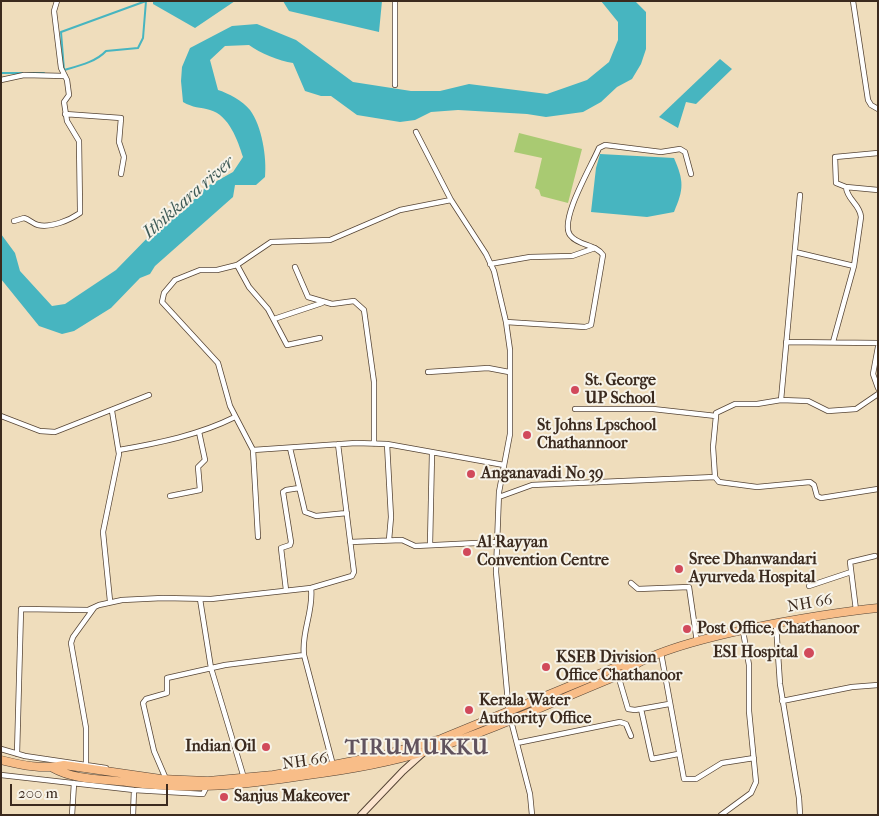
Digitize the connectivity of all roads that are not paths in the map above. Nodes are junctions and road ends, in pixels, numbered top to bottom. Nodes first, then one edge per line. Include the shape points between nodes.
1 (56, 1) edge
2 (395, 1) edge
3 (853, 1) edge
4 (65, 76) junction
5 (1, 80) edge
6 (395, 85) dead end
7 (878, 109) edge
8 (65, 114) junction
9 (416, 132) dead end
10 (878, 153) edge
11 (121, 174) dead end
12 (691, 174) dead end
13 (846, 187) junction
14 (878, 190) edge
15 (800, 195) dead end
16 (451, 200) junction
17 (14, 221) dead end
18 (595, 248) junction
19 (794, 252) junction
20 (490, 264) junction
21 (237, 265) junction
22 (854, 266) junction
23 (294, 267) dead end
24 (323, 303) junction
25 (274, 319) junction
26 (506, 322) junction
27 (320, 338) dead end
28 (786, 342) junction
29 (833, 342) junction
30 (878, 343) edge
31 (878, 347) edge
32 (428, 372) dead end
33 (509, 372) junction
34 (878, 388) edge
35 (878, 394) edge
36 (149, 395) dead end
37 (781, 400) junction
38 (575, 408) dead end
39 (112, 411) junction
40 (1, 416) edge
41 (716, 416) junction
42 (235, 417) junction
43 (199, 432) junction
44 (338, 444) junction
45 (374, 444) junction
46 (387, 444) junction
47 (290, 448) junction
48 (119, 450) junction
49 (253, 450) junction
50 (432, 453) junction
51 (504, 465) junction
52 (715, 477) junction
53 (299, 488) junction
54 (878, 488) edge
55 (170, 496) dead end
56 (499, 498) junction
57 (347, 513) junction
58 (258, 537) dead end
59 (389, 540) junction
60 (350, 542) junction
61 (497, 542) junction
62 (430, 545) junction
63 (875, 556) dead end
64 (851, 572) junction
65 (631, 583) dead end
66 (810, 586) dead end
67 (311, 588) junction
68 (286, 590) junction
69 (200, 599) junction
70 (110, 601) junction
71 (95, 607) junction
72 (878, 608) edge
73 (856, 610) junction
74 (776, 624) junction
75 (743, 631) junction
76 (698, 642) junction
77 (661, 653) junction
78 (304, 654) junction
79 (632, 665) junction
80 (210, 668) junction
81 (618, 675) junction
82 (878, 685) edge
83 (782, 700) junction
84 (669, 704) junction
85 (641, 709) junction
86 (510, 716) junction
87 (631, 736) dead end
88 (517, 743) junction
89 (1, 749) edge
90 (426, 751) junction
91 (17, 754) junction
92 (678, 754) junction
93 (404, 757) junction
94 (754, 758) junction
95 (1, 760) edge
96 (86, 764) junction
97 (333, 765) junction
98 (53, 768) junction
99 (403, 771) junction
100 (111, 772) junction
101 (1, 775) edge
102 (244, 778) junction
103 (166, 779) junction
104 (74, 783) junction
105 (206, 788) junction
106 (134, 790) junction
107 (72, 815) edge
108 (133, 815) edge
109 (361, 815) edge
110 (532, 815) edge
111 (721, 815) edge
112 (800, 815) edge

1 - 4 street via 54,11 61,68
2 - 6 street
3 - 7 street via 868,100
4 - 5 street via 24,75
4 - 8 street via 69,94 64,102
8 - 11 street via 121,118 119,142 124,157
8 - 17 street via 79,141 80,212 52,224 38,225 24,218
9 - 16 street
10 - 13 street via 835,156 836,183
12 - 18 street via 685,152 680,149 661,152 605,145 599,148 572,205 568,226 570,235 578,242
13 - 14 street
13 - 22 street via 847,195 861,213
15 - 19 street
16 - 20 street
16 - 21 street via 400,210 330,240 277,240
18 - 20 street via 572,256 530,257
18 - 26 street via 602,252 603,257 590,326
19 - 22 street
19 - 28 street
20 - 26 street
21 - 25 street via 249,287
21 - 42 street via 182,276 168,286 162,298 162,302 218,363
22 - 29 street
23 - 24 street via 308,297
24 - 25 street
24 - 45 street via 354,301 364,310 374,382
25 - 27 street via 289,346
26 - 33 street
28 - 29 street
28 - 37 street
29 - 30 street
31 - 34 street via 873,374
32 - 33 street via 488,368
33 - 51 street via 510,434
35 - 37 street via 856,409 834,411 824,410 808,401
36 - 39 street
37 - 41 street via 735,404 716,413
38 - 41 street via 653,409
39 - 40 street via 52,432 40,431
39 - 48 street
41 - 52 street
42 - 43 street
42 - 49 street
43 - 48 street
43 - 55 street via 205,460 198,467 200,490
44 - 45 street
44 - 47 street
44 - 57 street
45 - 46 street
46 - 50 street
46 - 59 street
47 - 49 street
47 - 53 street
48 - 70 street via 104,532
49 - 58 street
50 - 51 street
50 - 62 street
51 - 56 street
52 - 54 street via 719,482 757,487 810,482 821,498
52 - 56 street via 532,485
53 - 57 street via 308,514
53 - 68 street via 283,492 291,542 281,548
56 - 61 street
57 - 60 street
59 - 60 street
59 - 62 street via 404,540 415,546
60 - 67 street via 354,575
61 - 62 street
61 - 86 street via 498,604
63 - 64 street via 850,560
64 - 66 street
64 - 73 street
65 - 76 street via 638,590 689,587
67 - 68 street
67 - 78 street
68 - 69 street
69 - 70 street
69 - 80 street
70 - 71 street
71 - 91 street via 88,610 20,610
71 - 96 street via 71,644 86,728
72 - 73 highway, NH 66
73 - 74 highway, NH 66
74 - 75 highway, NH 66
74 - 83 street
75 - 76 highway, NH 66
75 - 94 street via 749,665 748,693
76 - 77 highway, NH 66
77 - 79 highway, NH 66
77 - 84 street
78 - 80 street
78 - 97 street
79 - 81 highway, NH 66
79 - 86 highway, NH 66 via 615,667
80 - 102 street
80 - 103 street via 167,678 167,693 144,701 154,751
81 - 85 street via 627,708
81 - 86 highway, NH 66
82 - 83 street
83 - 112 street
84 - 85 street
84 - 92 street
85 - 92 street via 652,758
86 - 88 street
86 - 90 highway, NH 66
86 - 97 highway, NH 66 via 442,739
87 - 88 street via 626,724 620,722
88 - 110 street
89 - 91 street
90 - 93 highway, NH 66
90 - 99 main road
91 - 96 street
92 - 94 street via 683,776 688,781 722,763
93 - 99 main road
93 - 105 highway, NH 66 via 343,770
94 - 111 street via 755,785 750,793
95 - 98 highway, NH 66
96 - 100 street
97 - 102 highway, NH 66
98 - 100 highway, NH 66 via 64,765
98 - 105 highway, NH 66 via 64,774 109,780
99 - 109 main road
100 - 103 highway, NH 66
101 - 104 street
102 - 103 highway, NH 66 via 208,781
104 - 106 street
104 - 107 street
105 - 106 street via 203,794
106 - 108 street

